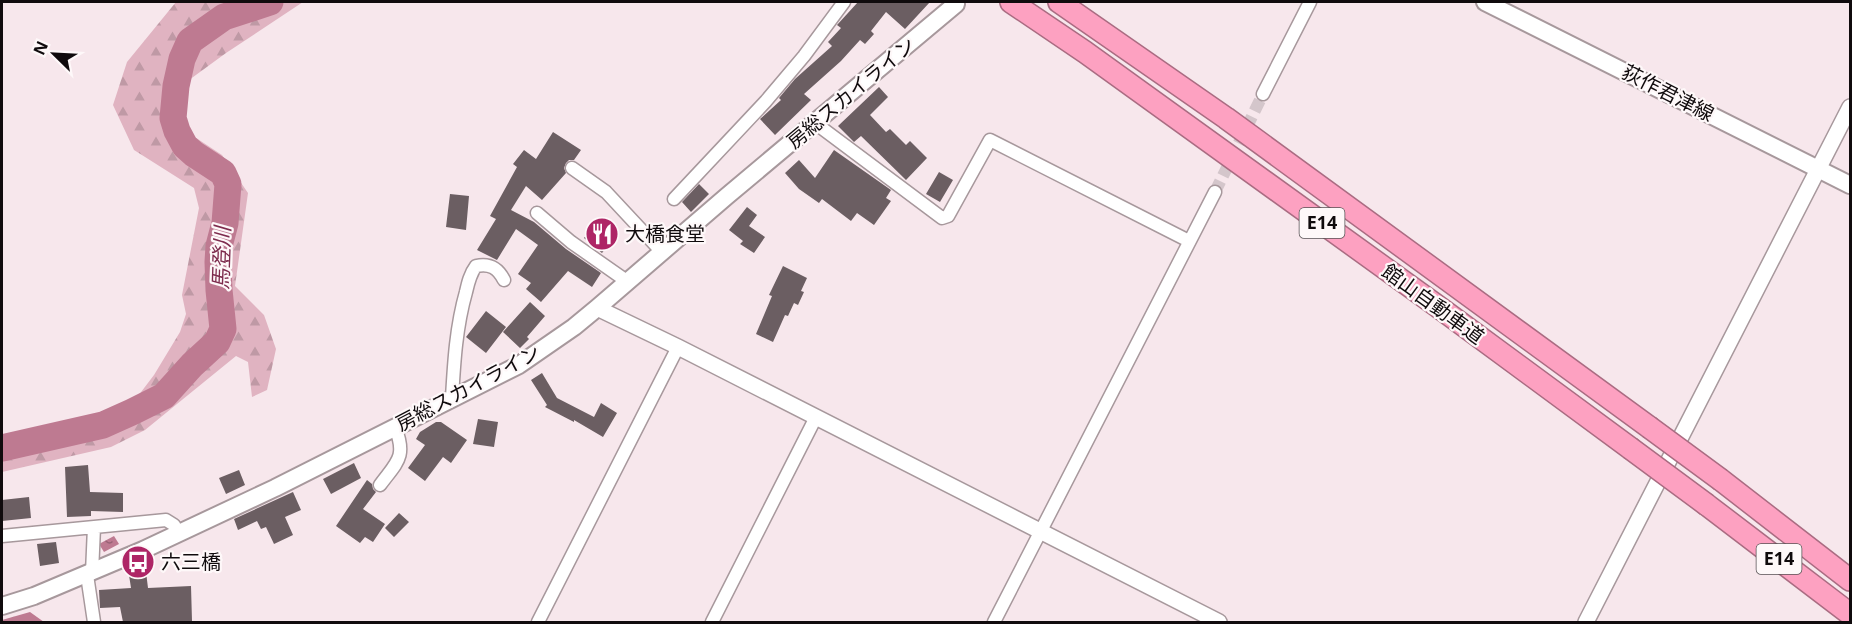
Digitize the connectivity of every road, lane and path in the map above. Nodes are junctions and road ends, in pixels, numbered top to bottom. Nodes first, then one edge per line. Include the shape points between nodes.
1 (844, 2) edge
2 (1011, 2) edge
3 (1059, 2) edge
4 (1310, 2) edge
5 (1485, 2) edge
6 (956, 4) dead end
7 (1263, 94) tunnel mouth
8 (1851, 107) edge
9 (815, 123) junction
10 (572, 168) dead end
11 (1819, 169) junction
12 (1851, 185) edge
13 (1215, 192) tunnel mouth
14 (674, 199) dead end
15 (537, 213) dead end
16 (1189, 241) junction
17 (662, 252) junction
18 (504, 280) dead end
19 (628, 282) junction
20 (597, 308) junction
21 (678, 347) junction
22 (452, 398) junction
23 (816, 417) junction
24 (395, 428) junction
25 (380, 485) dead end
26 (94, 527) junction
27 (1040, 531) junction
28 (178, 534) junction
29 (2, 536) edge
30 (89, 574) junction
31 (1851, 580) edge
32 (2, 606) edge
33 (1851, 614) edge
34 (94, 622) edge
35 (538, 622) edge
36 (712, 622) edge
37 (994, 622) edge
38 (1219, 622) edge
39 (1586, 622) edge

1 - 14 street via 766,101
2 - 33 highway, 館山自動車道 / E14, bridge via 1440,308
3 - 31 highway, 館山自動車道 / E14, bridge via 1226,118 1721,480
4 - 7 street
5 - 11 main road, 荻作君津線
6 - 9 main road, 房総スカイライン
8 - 11 street
9 - 16 street via 942,218 948,216 990,140
9 - 17 main road, 房総スカイライン
10 - 17 street via 606,192
11 - 12 main road, 荻作君津線
11 - 39 street
13 - 16 street
15 - 19 street
16 - 27 street
17 - 19 main road, 房総スカイライン
18 - 22 street via 488,265 476,266 471,272 460,311
19 - 20 main road, 房総スカイライン
20 - 21 street
20 - 22 main road, 房総スカイライン via 519,365
21 - 23 street
21 - 35 street
22 - 24 main road, 房総スカイライン
23 - 27 street
23 - 36 street
24 - 25 street via 401,450
24 - 28 main road, 房総スカイライン
26 - 28 street via 166,520
26 - 29 street
26 - 30 street
27 - 37 street
27 - 38 street
28 - 30 main road, 房総スカイライン
30 - 32 main road, 房総スカイライン
30 - 34 street

